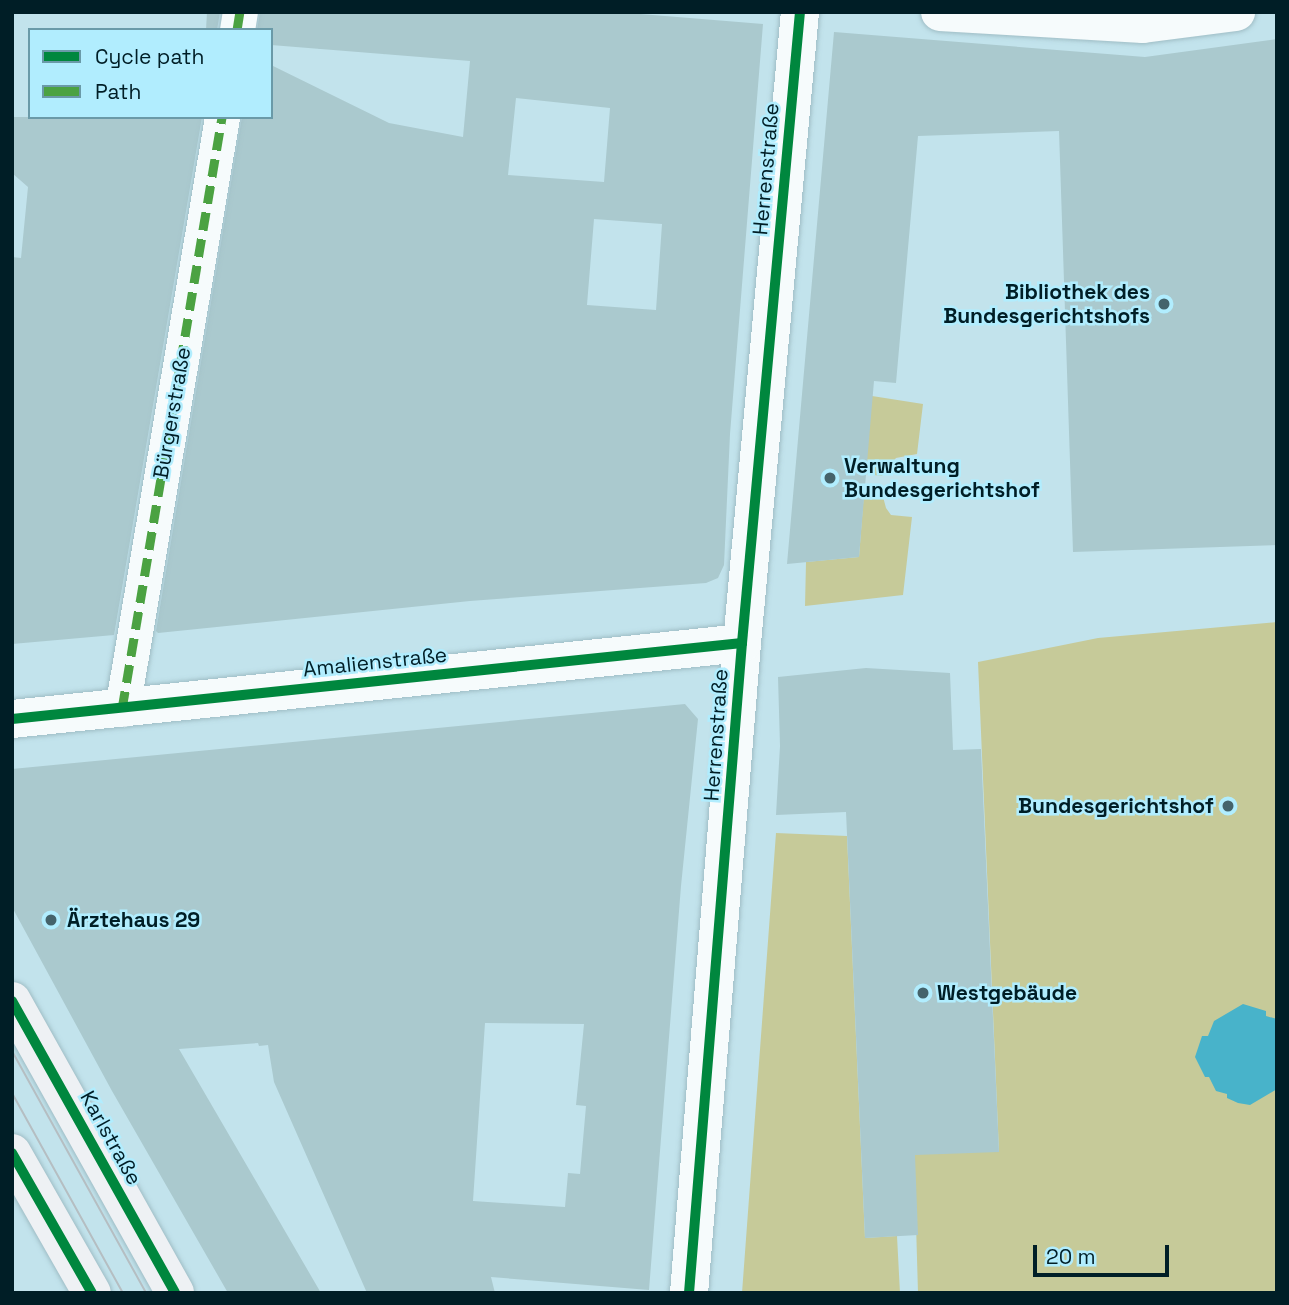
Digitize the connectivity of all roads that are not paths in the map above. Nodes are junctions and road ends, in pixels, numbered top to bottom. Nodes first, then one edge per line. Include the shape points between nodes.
1 (800, 12) edge
2 (940, 12) edge
3 (1236, 12) edge
4 (222, 119) edge
5 (742, 643) junction
6 (121, 709) junction
7 (12, 719) edge
8 (12, 1001) edge
9 (12, 1153) edge
10 (92, 1293) edge
11 (175, 1293) edge
12 (690, 1293) edge

1 - 5 street, Herrenstraße
2 - 3 street via 1143,24
4 - 6 street, Bürgerstraße
5 - 6 street, Amalienstraße
5 - 12 street, Herrenstraße
6 - 7 street, Amalienstraße
8 - 11 main road, Karlstraße
9 - 10 main road

